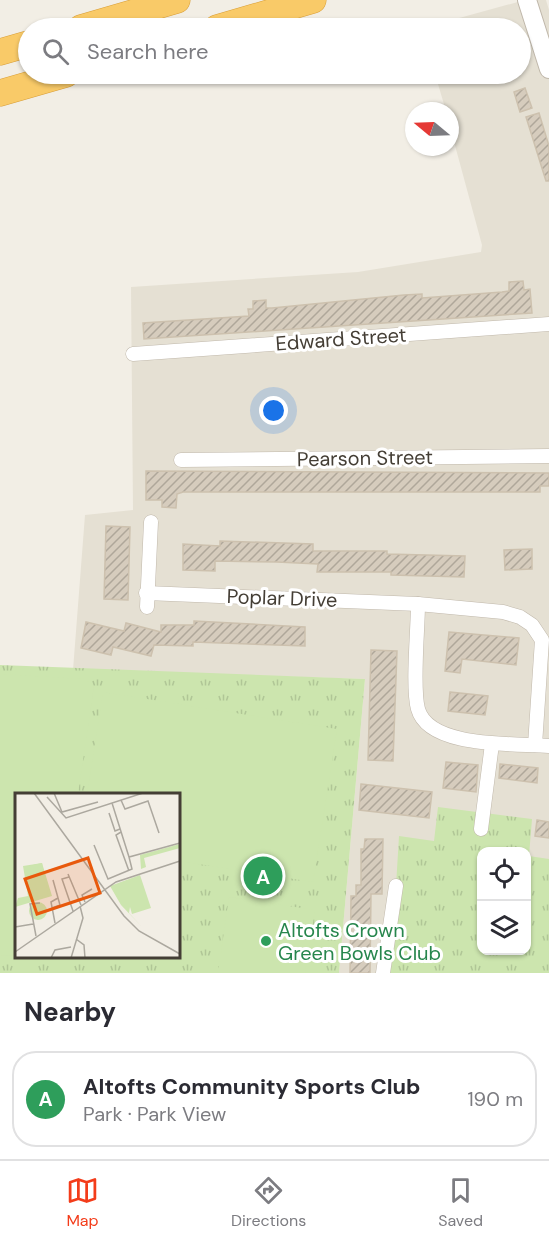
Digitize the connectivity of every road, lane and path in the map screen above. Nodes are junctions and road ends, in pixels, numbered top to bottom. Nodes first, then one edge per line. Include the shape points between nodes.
1 (177, 0) edge
2 (313, 0) edge
3 (527, 0) edge
4 (115, 18) edge
5 (251, 18) edge
6 (18, 47) edge
7 (0, 52) edge
8 (549, 69) edge
9 (31, 84) edge
10 (0, 93) edge
11 (549, 324) edge
12 (133, 354) dead end
13 (549, 456) edge
14 (181, 460) dead end
15 (151, 522) dead end
16 (418, 604) junction
17 (492, 744) junction
18 (542, 746) edge
19 (481, 829) dead end
20 (396, 886) dead end
21 (383, 973) edge

1 - 4 highway
2 - 5 highway
3 - 8 street
6 - 7 highway
9 - 10 highway
11 - 12 street, Edward Street
13 - 14 street, Pearson Street
15 - 16 street, Poplar Drive via 146,600
16 - 17 street, Poplar Drive via 418,710 427,724 442,733
16 - 18 street, Poplar Drive via 502,612 532,625 542,640
17 - 18 street, Poplar Drive
17 - 19 street
20 - 21 street via 384,910

